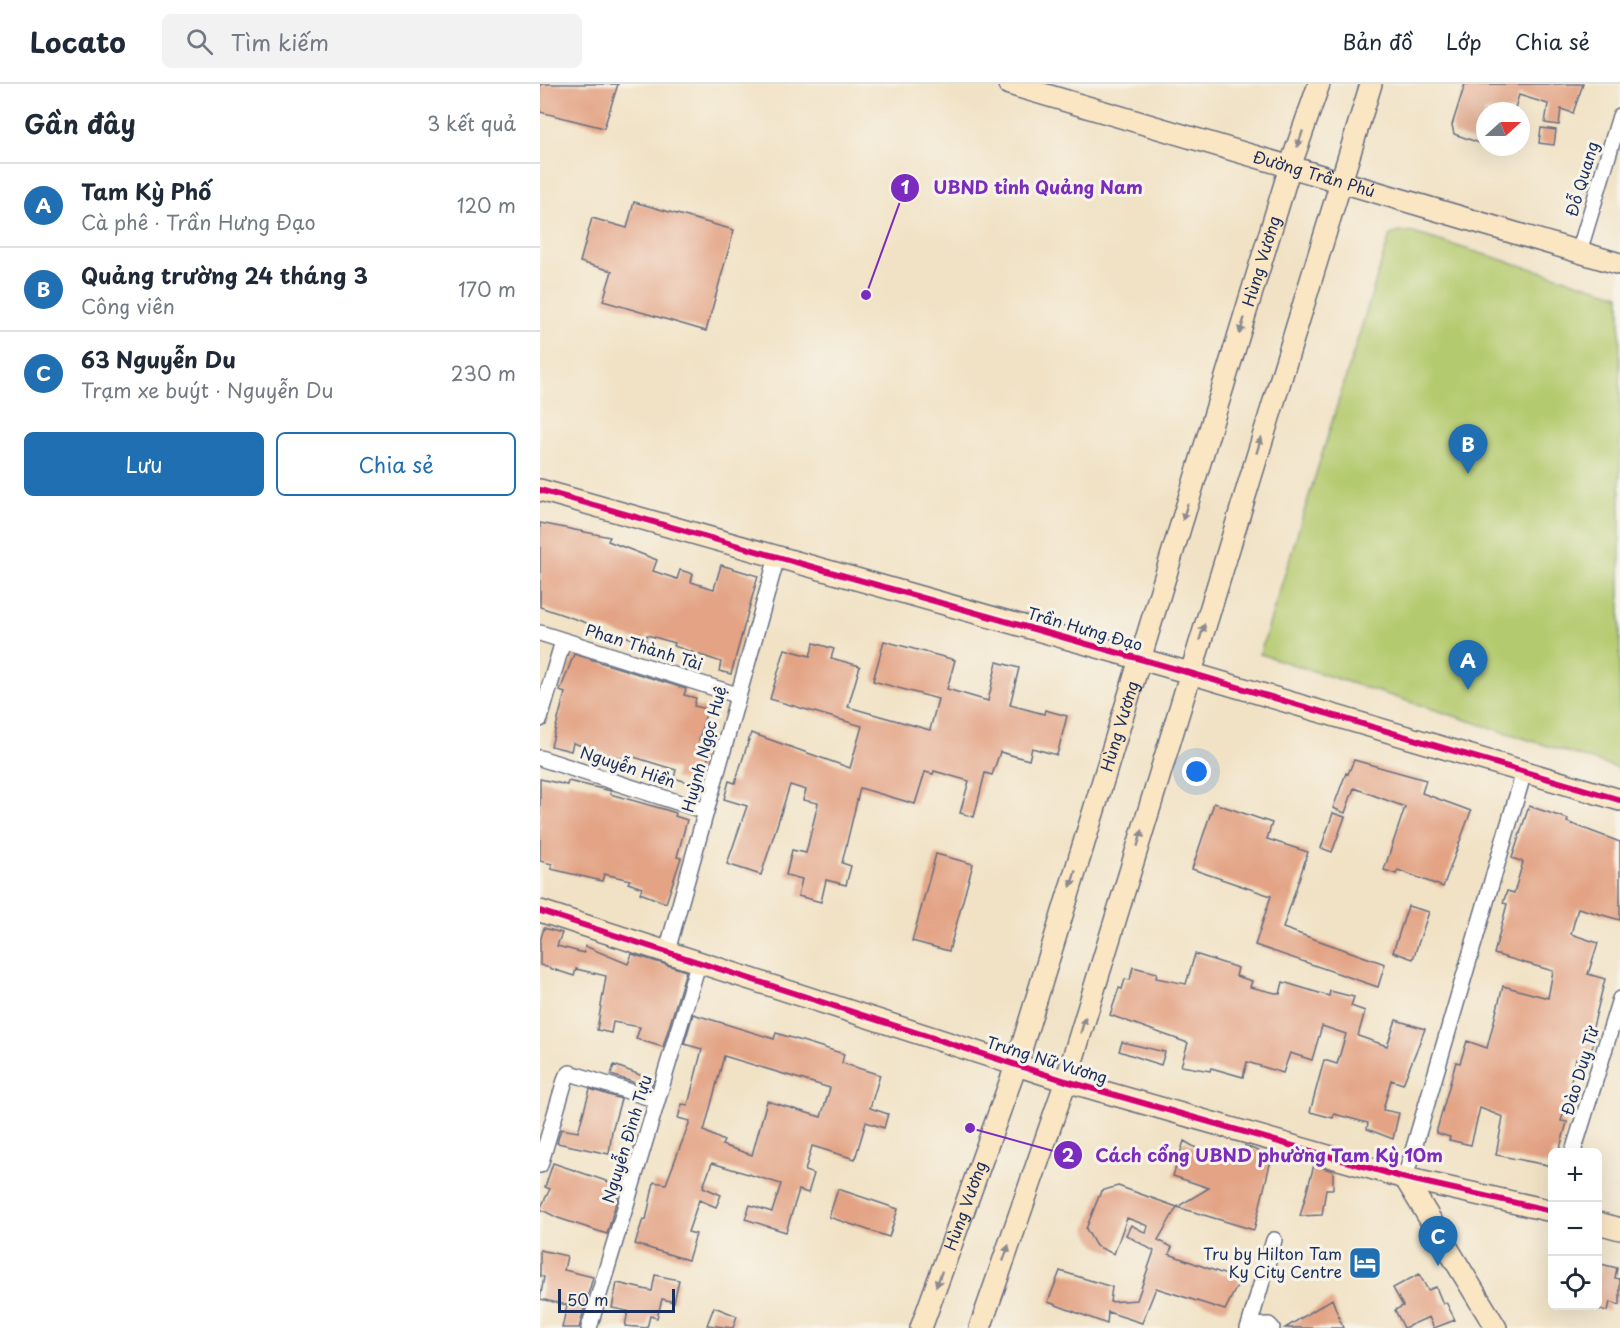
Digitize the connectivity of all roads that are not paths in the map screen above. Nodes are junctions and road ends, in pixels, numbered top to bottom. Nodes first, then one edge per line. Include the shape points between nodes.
1 (1009, 84) edge
2 (1319, 84) edge
3 (1371, 84) edge
4 (1620, 116) edge
5 (1290, 167) junction
6 (1340, 182) junction
7 (1579, 252) junction
8 (1620, 264) edge
9 (540, 490) edge
10 (777, 557) junction
11 (540, 633) edge
12 (563, 640) junction
13 (1140, 659) junction
14 (1190, 673) junction
15 (737, 695) junction
16 (540, 719) edge
17 (540, 758) edge
18 (1524, 772) junction
19 (1620, 800) edge
20 (705, 811) junction
21 (540, 911) edge
22 (667, 951) junction
23 (699, 961) junction
24 (1620, 999) edge
25 (1016, 1066) junction
26 (1066, 1081) junction
27 (657, 1100) junction
28 (1575, 1148) edge
29 (540, 1165) edge
30 (1405, 1178) junction
31 (1548, 1210) edge
32 (1602, 1224) edge
33 (1620, 1228) edge
34 (1274, 1240) dead end
35 (1249, 1327) edge
36 (589, 1328) edge
37 (921, 1328) edge
38 (980, 1328) edge
39 (1272, 1328) edge
40 (1496, 1328) edge

1 - 5 main road, Đường Trần Phú
2 -> 5 main road, Hùng Vương
3 - 6 main road
4 - 7 street, Đỗ Quang
5 - 6 main road, Đường Trần Phú
5 -> 13 main road, Hùng Vương
6 - 7 main road, Đường Trần Phú
14 -> 6 main road
7 - 8 main road, Đường Trần Phú
9 - 10 main road, Trần Hưng Đạo
10 - 13 main road, Trần Hưng Đạo
10 - 15 street, Huỳnh Ngọc Huệ
11 - 12 street, Phan Thành Tài
12 - 15 street, Phan Thành Tài
12 - 16 street
13 - 14 main road, Trần Hưng Đạo
13 -> 25 main road, Hùng Vương
14 - 18 main road, Trần Hưng Đạo
26 -> 14 main road
15 - 20 street, Huỳnh Ngọc Huệ
17 - 20 street, Nguyễn Hiền
18 - 19 main road, Trần Hưng Đạo
18 - 30 street
20 - 22 street, Huỳnh Ngọc Huệ
21 - 22 main road, Trưng Nữ Vương
22 - 23 main road, Trưng Nữ Vương
23 - 25 main road, Trưng Nữ Vương
23 - 27 street, Nguyễn Đình Tựu
24 - 28 street, Đào Duy Từ
25 - 26 main road, Trưng Nữ Vương
25 -> 37 main road, Hùng Vương
26 - 30 main road, Trưng Nữ Vương
38 -> 26 main road
27 - 29 street via 570,1073
27 - 36 street, Nguyễn Đình Tựu
30 - 31 main road, Trưng Nữ Vương
30 - 40 main road
32 - 33 main road
34 - 35 street
35 - 39 street via 1269,1324

